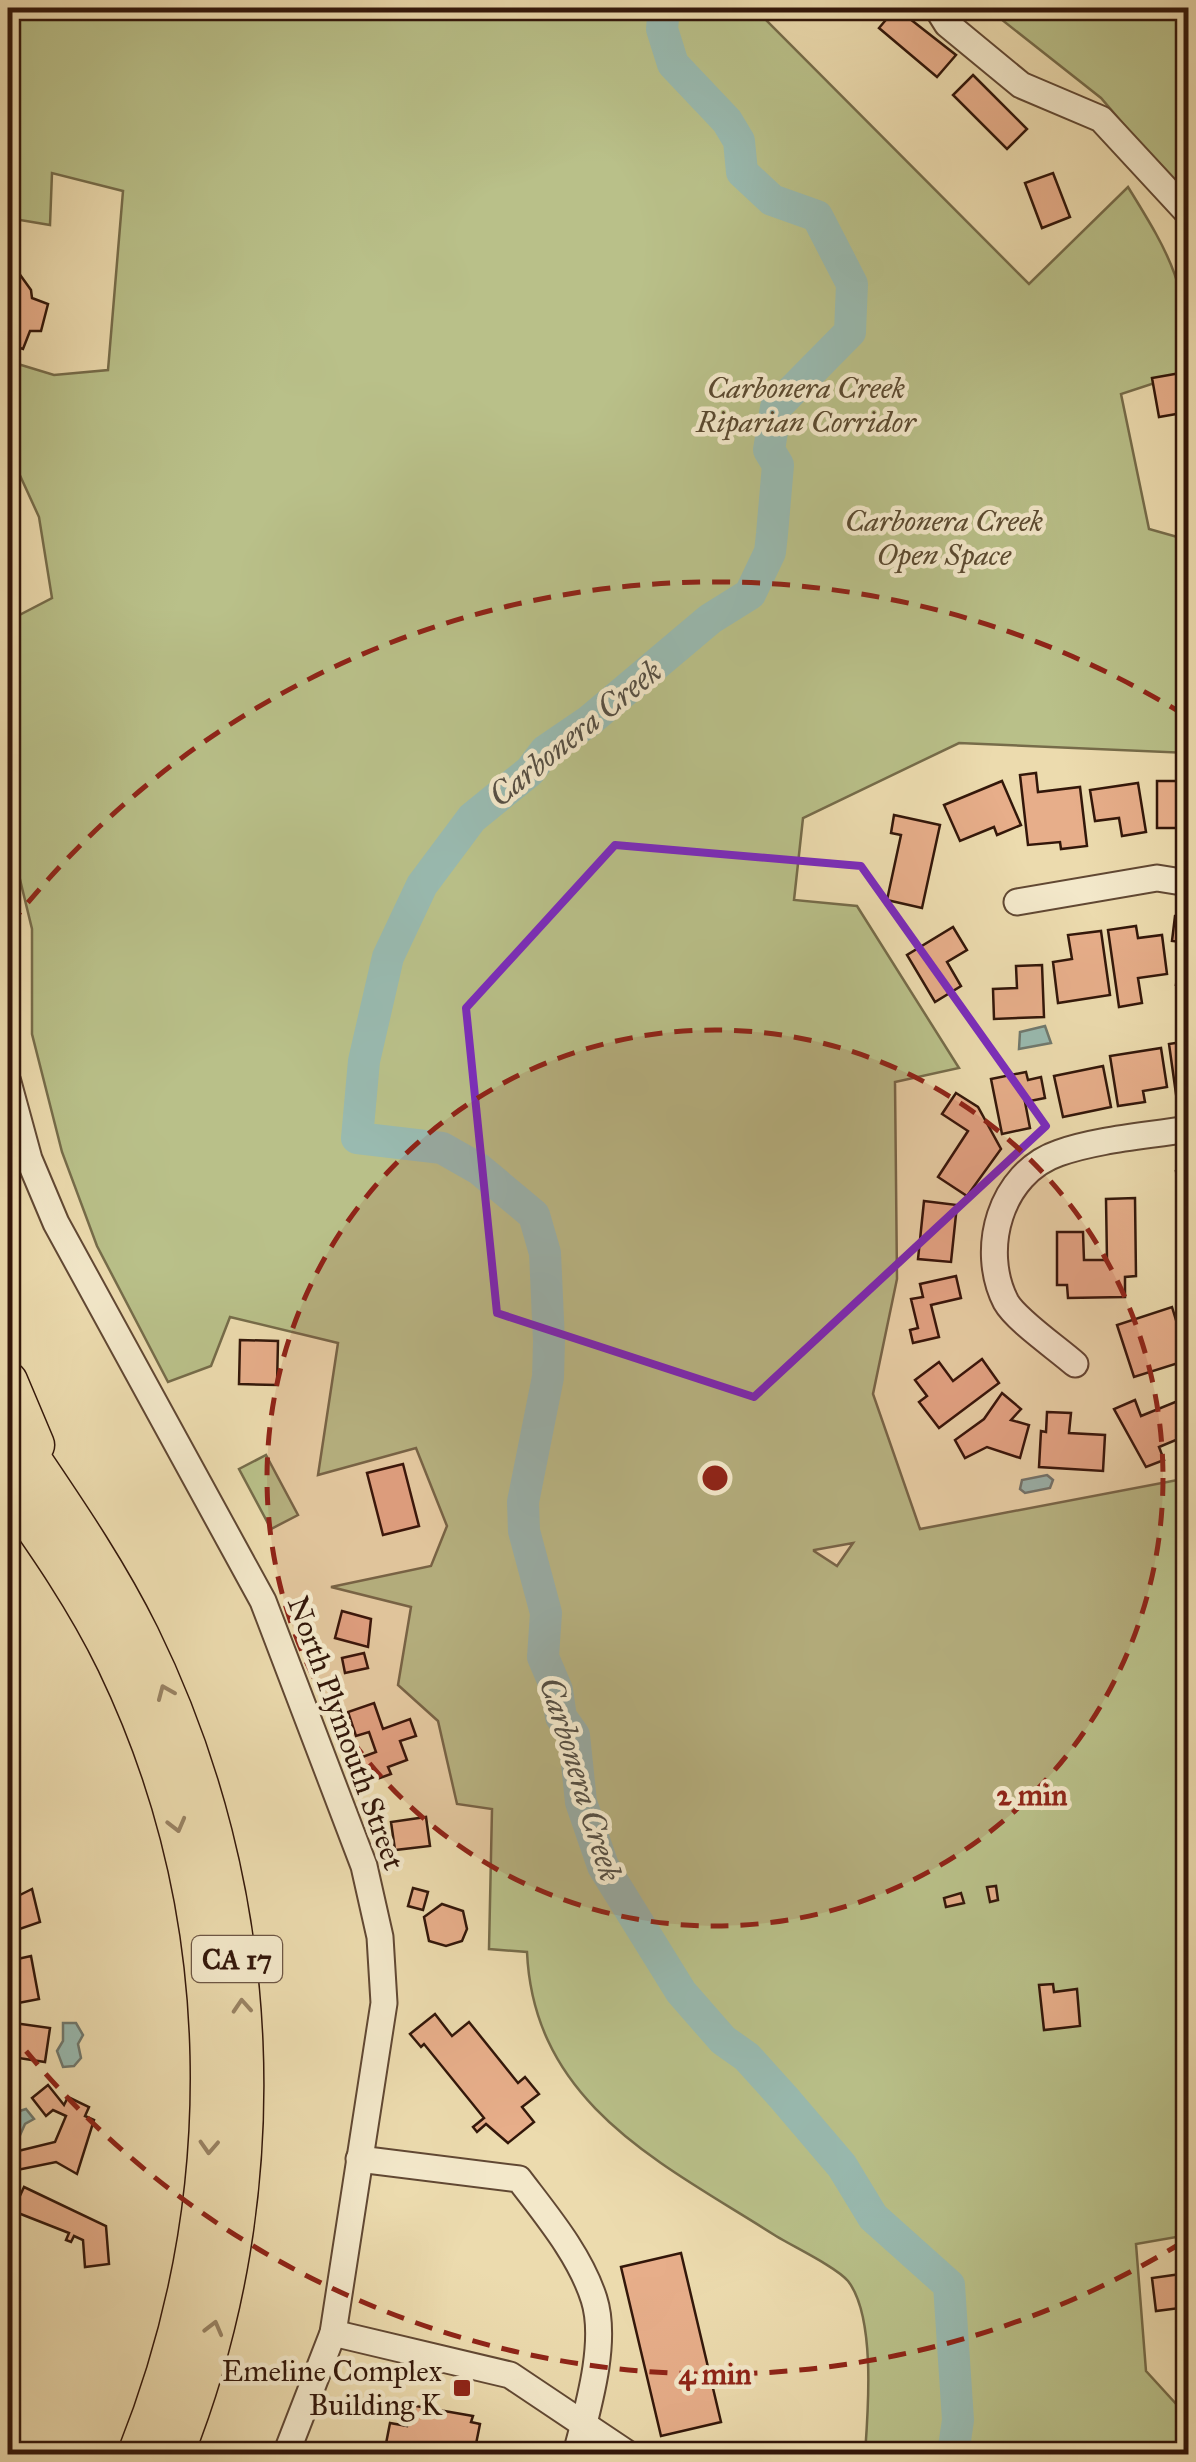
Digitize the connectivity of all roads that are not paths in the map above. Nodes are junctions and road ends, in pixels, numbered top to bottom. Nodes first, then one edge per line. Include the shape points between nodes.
1 (937, 8) edge
2 (1188, 213) edge
3 (1188, 883) edge
4 (1016, 902) dead end
5 (8, 1082) edge
6 (1188, 1129) edge
7 (1075, 1364) dead end
8 (8, 1381) edge
9 (8, 1424) edge
10 (8, 1489) edge
11 (55, 1494) junction
12 (8, 1518) edge
13 (77, 1592) junction
14 (359, 2158) junction
15 (333, 2333) junction
16 (178, 2336) junction
17 (584, 2422) junction
18 (120, 2454) edge
19 (137, 2454) edge
20 (174, 2454) edge
21 (286, 2454) edge
22 (576, 2454) edge
23 (628, 2454) edge

1 - 2 street via 947,24 1021,85 1101,119
3 - 4 street via 1157,878
5 - 14 street, North Plymouth Street via 28,1160 56,1223 263,1601 368,1876 384,2003
6 - 7 street via 1056,1154 1024,1176 999,1210 992,1256 1007,1304
8 - 11 highway
9 - 11 highway, CA 17
10 - 13 highway, CA 17
20 -> 11 highway, CA 17 via 218,2315 239,2195 245,2074 236,1948 212,1829 174,1711 121,1600
12 - 13 highway
13 -> 16 highway, CA 17 via 116,1661 160,1770 204,1961 208,2158 200,2236
14 - 15 street, North Plymouth Street
14 - 17 street via 519,2179 562,2237 595,2302 596,2365
15 - 17 street via 510,2375
15 - 21 street, North Plymouth Street
16 - 18 highway via 161,2344
16 - 19 highway, CA 17
17 - 22 street
17 - 23 street

